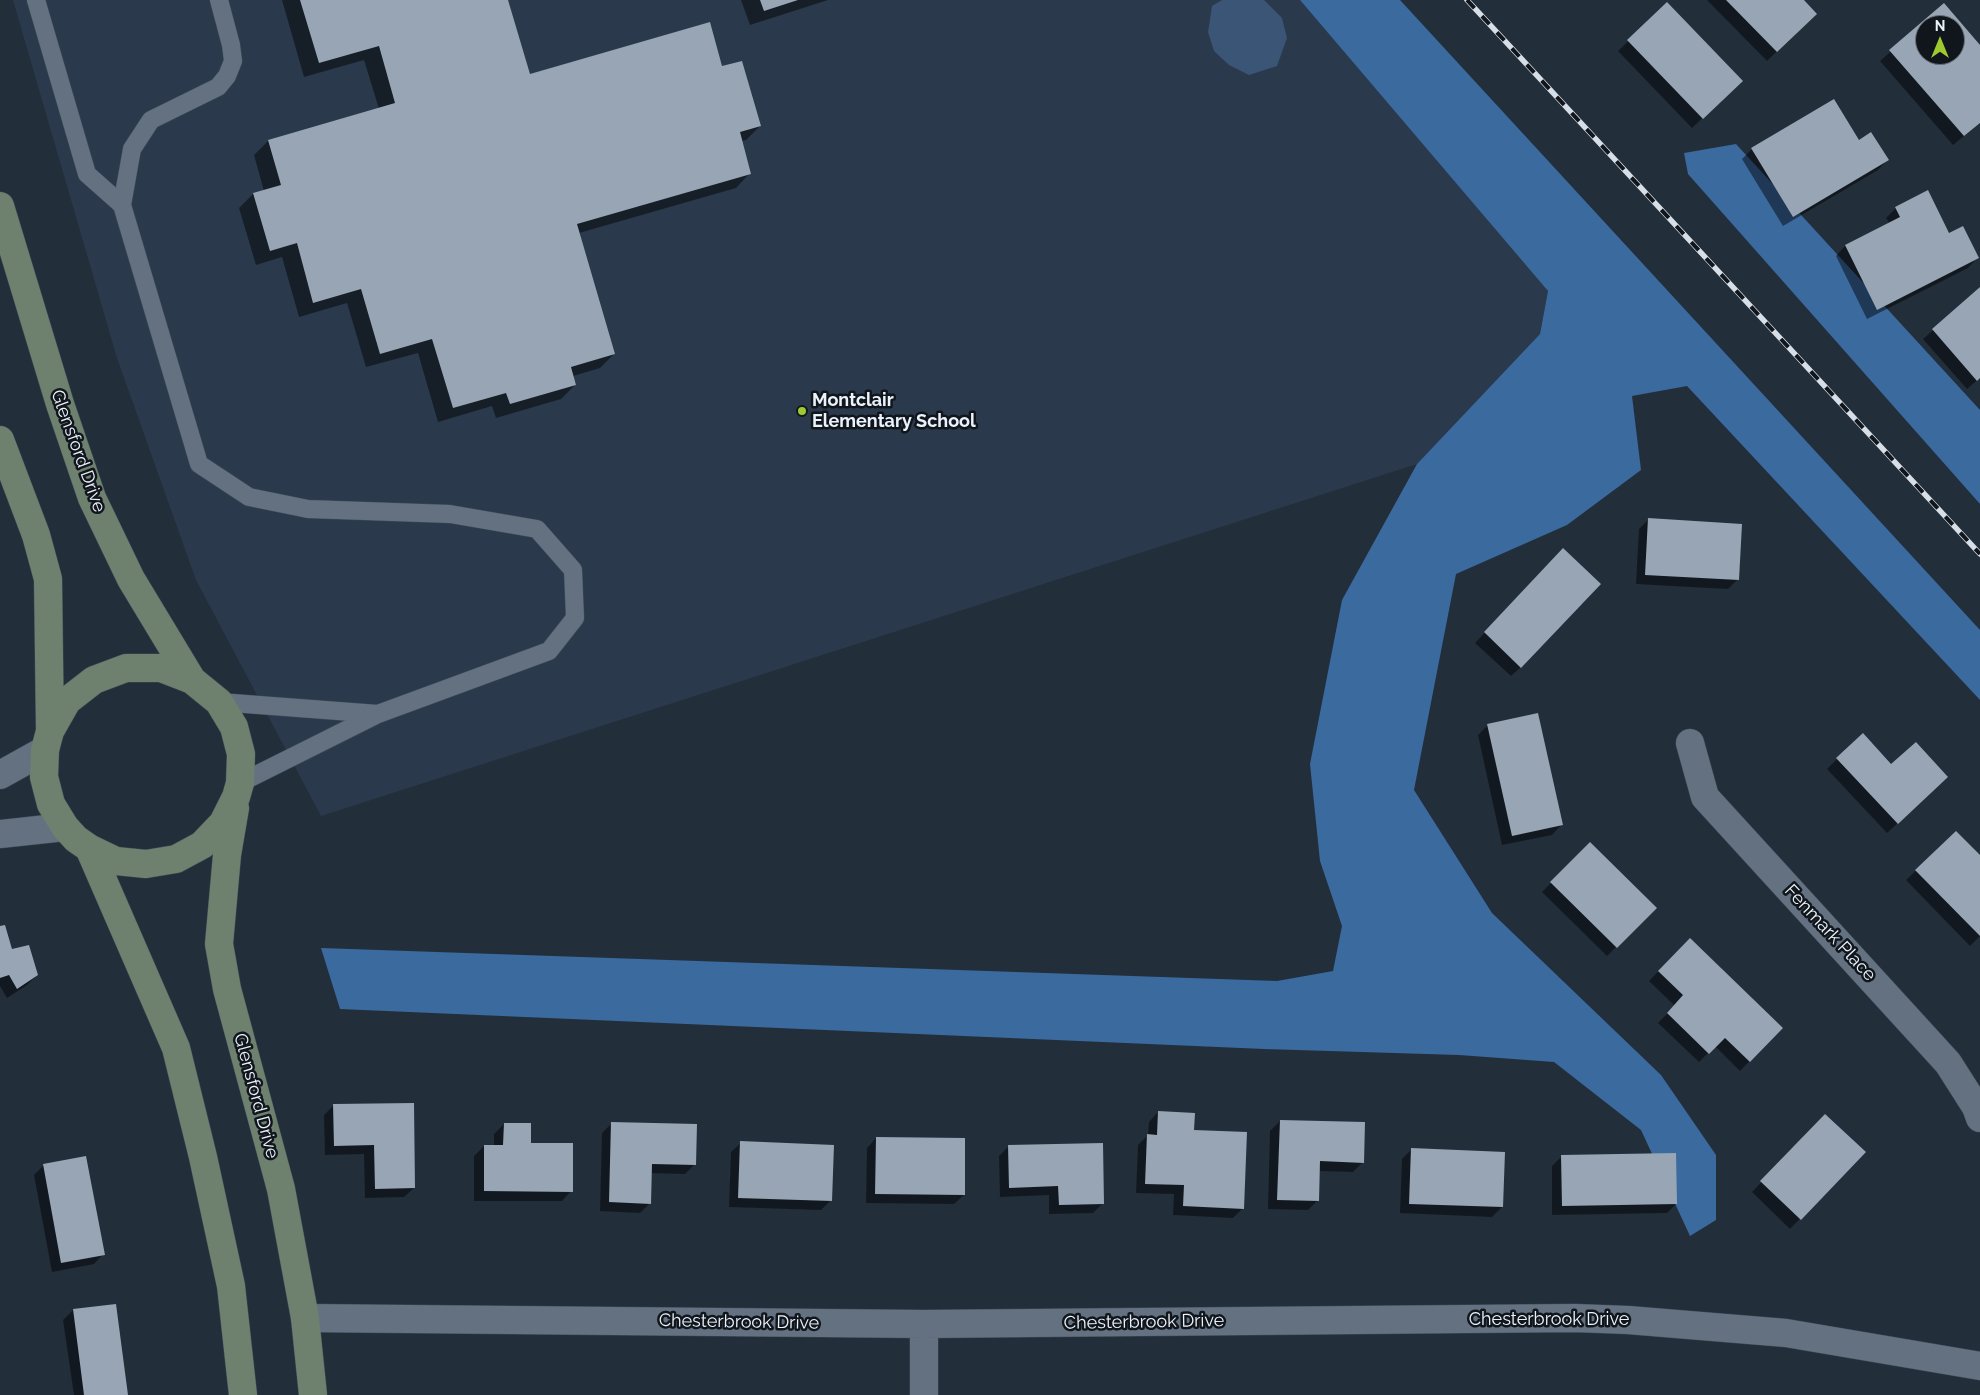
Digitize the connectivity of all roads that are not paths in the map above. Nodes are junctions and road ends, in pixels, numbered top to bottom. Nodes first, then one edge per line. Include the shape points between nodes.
1 (36, 0) edge
2 (219, 0) edge
3 (122, 205) junction
4 (0, 206) edge
5 (0, 440) edge
6 (192, 680) junction
7 (218, 702) junction
8 (378, 714) junction
9 (47, 740) junction
10 (1690, 743) dead end
11 (0, 774) edge
12 (238, 790) junction
13 (65, 827) junction
14 (0, 834) edge
15 (89, 848) junction
16 (1980, 1118) edge
17 (305, 1318) junction
18 (924, 1324) junction
19 (1980, 1366) edge
20 (243, 1395) edge
21 (313, 1395) edge
22 (924, 1395) edge

1 - 3 lane via 87,174
2 - 3 lane via 233,61 227,76 218,87 151,120 132,149
3 - 8 lane via 198,464 249,497 308,509 450,514 537,529 573,570 575,618 548,651
4 - 6 main road, Glensford Drive via 92,498 130,579
5 - 9 main road via 36,535 48,579
6 - 7 main road, Glensford Drive
6 - 9 main road via 161,668 126,668 94,680 67,701
7 - 8 lane
7 - 12 main road, Glensford Drive via 234,727 241,754
8 - 12 lane
9 - 11 street
9 - 13 main road via 44,777 51,804
10 - 16 street, Fenmark Place via 1705,797 1948,1062
12 - 15 main road via 223,824 202,845 176,859 146,864 116,861
12 - 17 main road, Glensford Drive via 227,855 218,944 281,1190
13 - 14 street
13 - 15 main road
15 - 20 main road via 176,1048 231,1286
17 - 18 street, Chesterbrook Drive
17 - 21 main road, Glensford Drive
18 - 19 street, Chesterbrook Drive via 1628,1320 1786,1333
18 - 22 street

